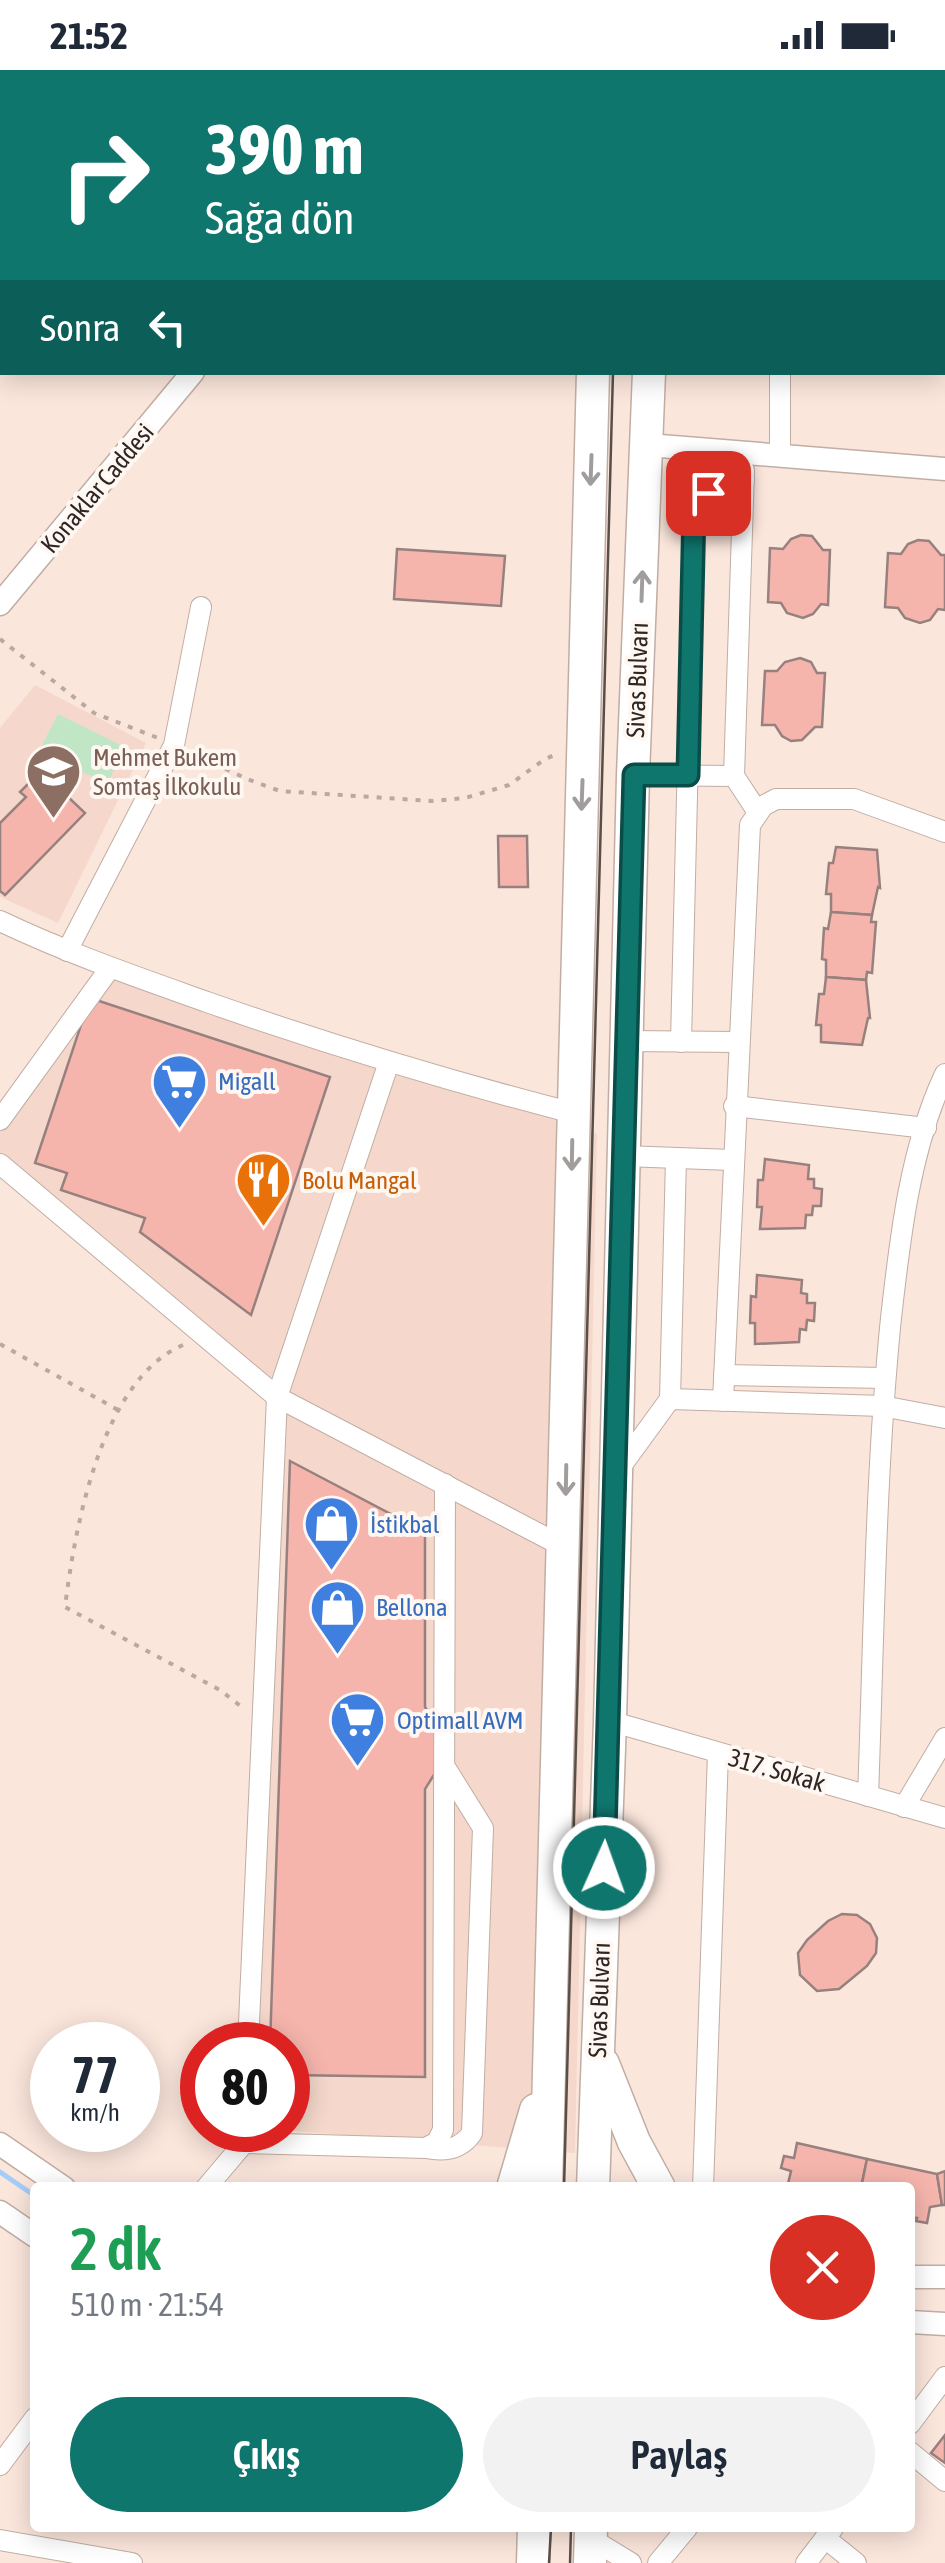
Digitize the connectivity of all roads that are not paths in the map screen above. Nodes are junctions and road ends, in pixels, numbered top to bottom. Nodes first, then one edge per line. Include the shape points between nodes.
1 (191, 375) edge
2 (594, 375) edge
3 (649, 375) edge
4 (780, 375) edge
5 (648, 445) junction
6 (744, 453) junction
7 (780, 456) junction
8 (945, 469) edge
9 (744, 480) junction
10 (0, 604) edge
11 (201, 606) dead end
12 (634, 775) junction
13 (688, 775) junction
14 (734, 776) junction
15 (758, 811) junction
16 (945, 832) edge
17 (0, 921) edge
18 (67, 951) junction
19 (110, 968) junction
20 (627, 1041) junction
21 (681, 1042) junction
22 (738, 1042) junction
23 (390, 1062) junction
24 (945, 1074) edge
25 (734, 1106) junction
26 (573, 1113) junction
27 (0, 1120) edge
28 (926, 1128) junction
29 (624, 1156) junction
30 (676, 1158) junction
31 (732, 1160) junction
32 (0, 1164) edge
33 (724, 1375) junction
34 (885, 1378) junction
35 (277, 1397) junction
36 (670, 1399) junction
37 (722, 1401) junction
38 (882, 1406) junction
39 (945, 1418) edge
40 (616, 1473) junction
41 (445, 1484) junction
42 (564, 1547) junction
43 (610, 1721) junction
44 (945, 1738) edge
45 (718, 1753) junction
46 (444, 1765) junction
47 (868, 1796) junction
48 (904, 1806) junction
49 (945, 1818) edge
50 (249, 2022) edge
51 (598, 2050) junction
52 (549, 2068) junction
53 (310, 2141) edge
54 (0, 2144) edge
55 (426, 2148) junction
56 (233, 2152) edge
57 (55, 2182) edge
58 (210, 2182) edge
59 (515, 2182) edge
60 (546, 2182) edge
61 (592, 2182) edge
62 (655, 2182) edge
63 (704, 2182) edge
64 (0, 2212) edge
65 (30, 2233) edge
66 (915, 2322) edge
67 (945, 2324) edge
68 (945, 2377) edge
69 (915, 2417) edge
70 (30, 2425) edge
71 (915, 2456) edge
72 (0, 2465) edge
73 (945, 2481) edge
74 (684, 2532) edge
75 (829, 2533) edge
76 (0, 2540) edge
77 (590, 2543) edge
78 (132, 2563) edge
79 (631, 2563) edge
80 (658, 2563) edge
81 (806, 2563) edge
82 (856, 2563) edge

1 - 10 street, Konaklar Caddesi
2 -> 26 highway, Sivas Bulvarı
3 - 5 highway, Sivas Bulvarı
4 - 7 street
5 - 6 street
12 -> 5 highway, Sivas Bulvarı
6 - 7 street
6 - 9 street
7 - 8 street
9 - 13 street via 719,486 694,508
9 - 14 street
11 - 18 street via 174,745
12 - 13 street
12 - 20 highway, Sivas Bulvarı
13 - 14 street
13 - 21 street
14 - 15 street
15 - 16 street via 776,800 854,799
15 - 22 street via 749,832
17 - 18 street
18 - 19 street
19 - 23 street
19 - 27 street
20 - 21 street
20 - 29 highway, Sivas Bulvarı
21 - 22 street
22 - 25 street
23 - 26 street
23 - 35 street
24 - 28 street
25 - 28 street
25 - 31 street
26 -> 42 highway, Sivas Bulvarı
28 - 34 street via 900,1243
29 - 30 street
29 - 40 highway, Sivas Bulvarı
30 - 31 street
30 - 36 street
31 - 33 street
32 - 35 street
33 - 34 street
33 - 37 street
34 - 38 street
35 - 41 street
35 - 50 street
36 - 37 street
36 - 40 street
37 - 38 street
38 - 39 street
38 - 47 street
40 - 43 highway, Sivas Bulvarı
41 - 42 street
41 - 46 street
42 - 52 highway, Sivas Bulvarı
43 - 45 street, 317. Sokak
43 - 51 highway, Sivas Bulvarı
44 - 48 street
45 - 47 street, 317. Sokak
45 - 63 street
46 - 55 street via 443,2130
46 - 55 street via 484,1828 472,2133 449,2150
47 - 48 street, 317. Sokak
48 - 49 street, 317. Sokak
51 - 61 highway, Sivas Bulvarı
51 - 62 highway
52 - 59 highway
52 - 60 highway, Sivas Bulvarı
53 - 55 street
54 - 57 street
56 - 58 street
64 - 65 street
66 - 67 street
68 - 69 street
70 - 72 street
71 - 73 street
74 - 80 street
75 - 81 street
75 - 82 street
76 - 78 street
77 - 79 street

